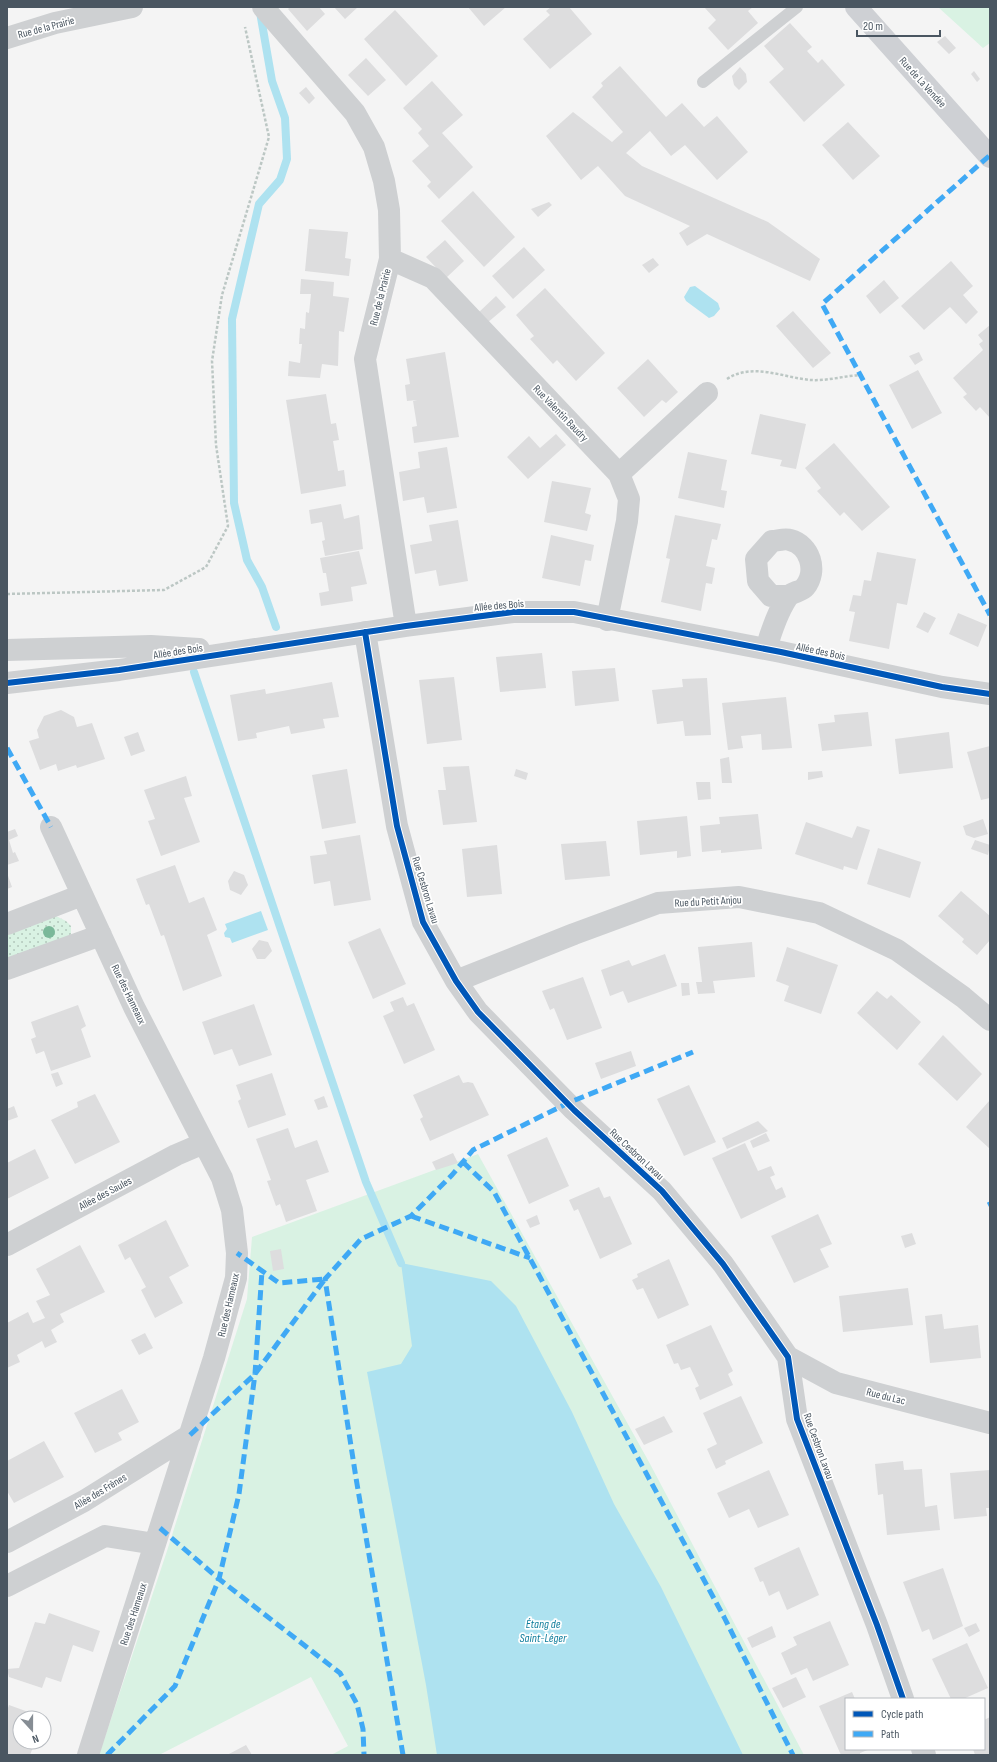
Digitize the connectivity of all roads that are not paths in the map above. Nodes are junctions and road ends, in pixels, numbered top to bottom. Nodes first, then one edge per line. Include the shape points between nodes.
1 (132, 7) edge
2 (263, 7) edge
3 (797, 7) edge
4 (856, 7) edge
5 (7, 38) edge
6 (703, 82) dead end
7 (990, 157) edge
8 (390, 259) junction
9 (707, 393) road end
10 (619, 474) junction
11 (788, 596) dead end
12 (607, 620) junction
13 (406, 626) junction
14 (365, 632) junction
15 (766, 649) junction
16 (7, 650) edge
17 (244, 651) junction
18 (7, 683) edge
19 (990, 694) edge
20 (51, 827) dead end
21 (82, 895) junction
22 (7, 924) edge
23 (101, 936) junction
24 (7, 969) edge
25 (456, 981) junction
26 (990, 1020) edge
27 (204, 1143) junction
28 (7, 1245) edge
29 (788, 1357) junction
30 (990, 1423) edge
31 (190, 1435) junction
32 (7, 1542) edge
33 (155, 1544) junction
34 (7, 1586) edge
35 (903, 1698) edge
36 (88, 1755) edge

1 - 5 street, Rue de la Prairie via 55,23
2 - 8 street, Rue de la Prairie via 355,113 374,147 389,210
3 - 6 lane
4 - 7 street, Rue de La Vendée
8 - 10 street, Rue Valentin Baudry via 433,278
8 - 13 street, Rue de la Prairie via 365,359
9 - 10 street
10 - 12 street, Rue Valentin Baudry via 629,499
11 - 15 street
12 - 13 street, Allée des Bois via 574,612 513,612
12 - 15 street, Allée des Bois
13 - 14 street, Allée des Bois
14 - 17 street, Allée des Bois
14 - 25 street, Rue Cesbron Lavau via 397,826 423,922
15 - 19 street, Allée des Bois via 942,688
16 - 17 street, Allée des Bois via 151,646
17 - 18 street, Allée des Bois via 119,670
20 - 21 street, Rue des Hameaux
21 - 22 street
21 - 23 street, Rue des Hameaux
23 - 24 street
23 - 27 street, Rue des Hameaux via 134,1007
25 - 26 street, Rue du Petit Anjou via 658,904 739,897 818,913 897,950 963,997
25 - 29 street, Rue Cesbron Lavau via 478,1012 568,1103 662,1191 723,1264
27 - 28 street, Allée des Saules via 176,1155
27 - 31 street, Rue des Hameaux via 222,1178 232,1210 237,1259 236,1278
29 - 30 street, Rue du Lac via 836,1383
29 - 35 street, Rue Cesbron Lavau via 797,1419
31 - 32 street, Allée des Frênes via 84,1501
31 - 33 street, Rue des Hameaux
33 - 34 street via 105,1536
33 - 36 street, Rue des Hameaux

